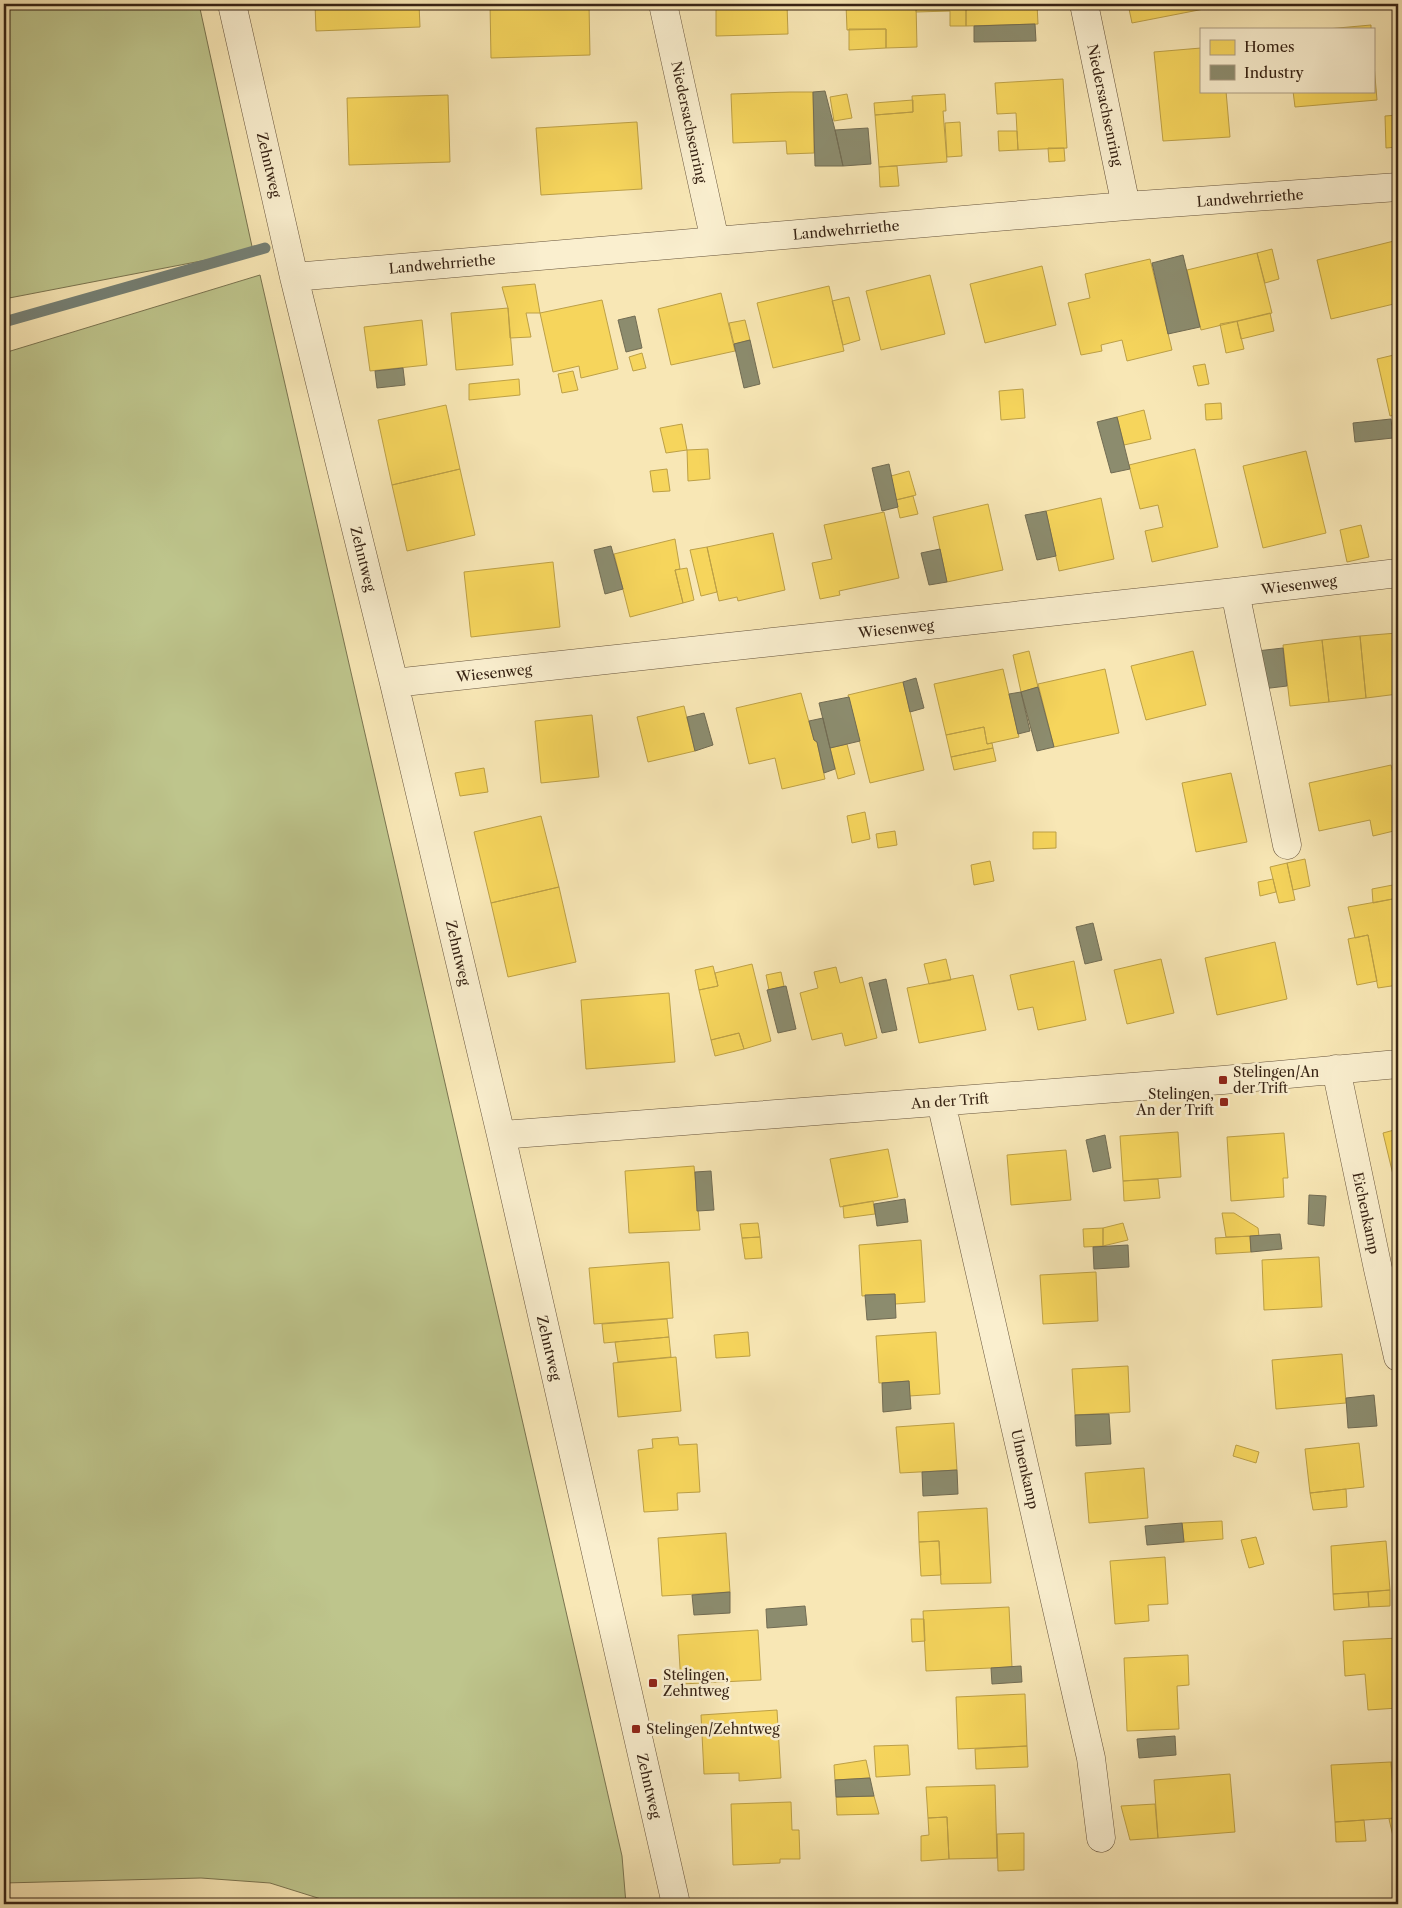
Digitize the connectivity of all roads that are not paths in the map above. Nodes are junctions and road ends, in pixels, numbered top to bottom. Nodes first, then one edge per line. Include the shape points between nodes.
1 (232, 4) edge
2 (663, 4) edge
3 (1084, 4) edge
4 (1398, 187) edge
5 (1126, 206) junction
6 (716, 241) junction
7 (294, 277) junction
8 (1398, 573) edge
9 (1235, 592) junction
10 (394, 683) junction
11 (1287, 845) dead end
12 (1398, 1064) edge
13 (1336, 1070) junction
14 (940, 1102) junction
15 (501, 1134) junction
16 (1388, 1269) edge
17 (1398, 1357) edge
18 (1101, 1838) dead end
19 (676, 1904) edge

1 - 7 street, Zehntweg
2 - 6 street, Niedersachsenring
3 - 5 street, Niedersachsenring
4 - 5 street, Landwehrriethe
5 - 6 street, Landwehrriethe
6 - 7 street, Landwehrriethe
7 - 10 street, Zehntweg
8 - 9 street, Wiesenweg
9 - 10 street, Wiesenweg
9 - 11 street
10 - 15 street, Zehntweg
12 - 13 street, An der Trift
13 - 14 street, An der Trift
13 - 16 street, Eichenkamp
14 - 15 street, An der Trift
14 - 18 street, Ulmenkamp via 1091,1758
15 - 19 street, Zehntweg
16 - 17 street, Eichenkamp

